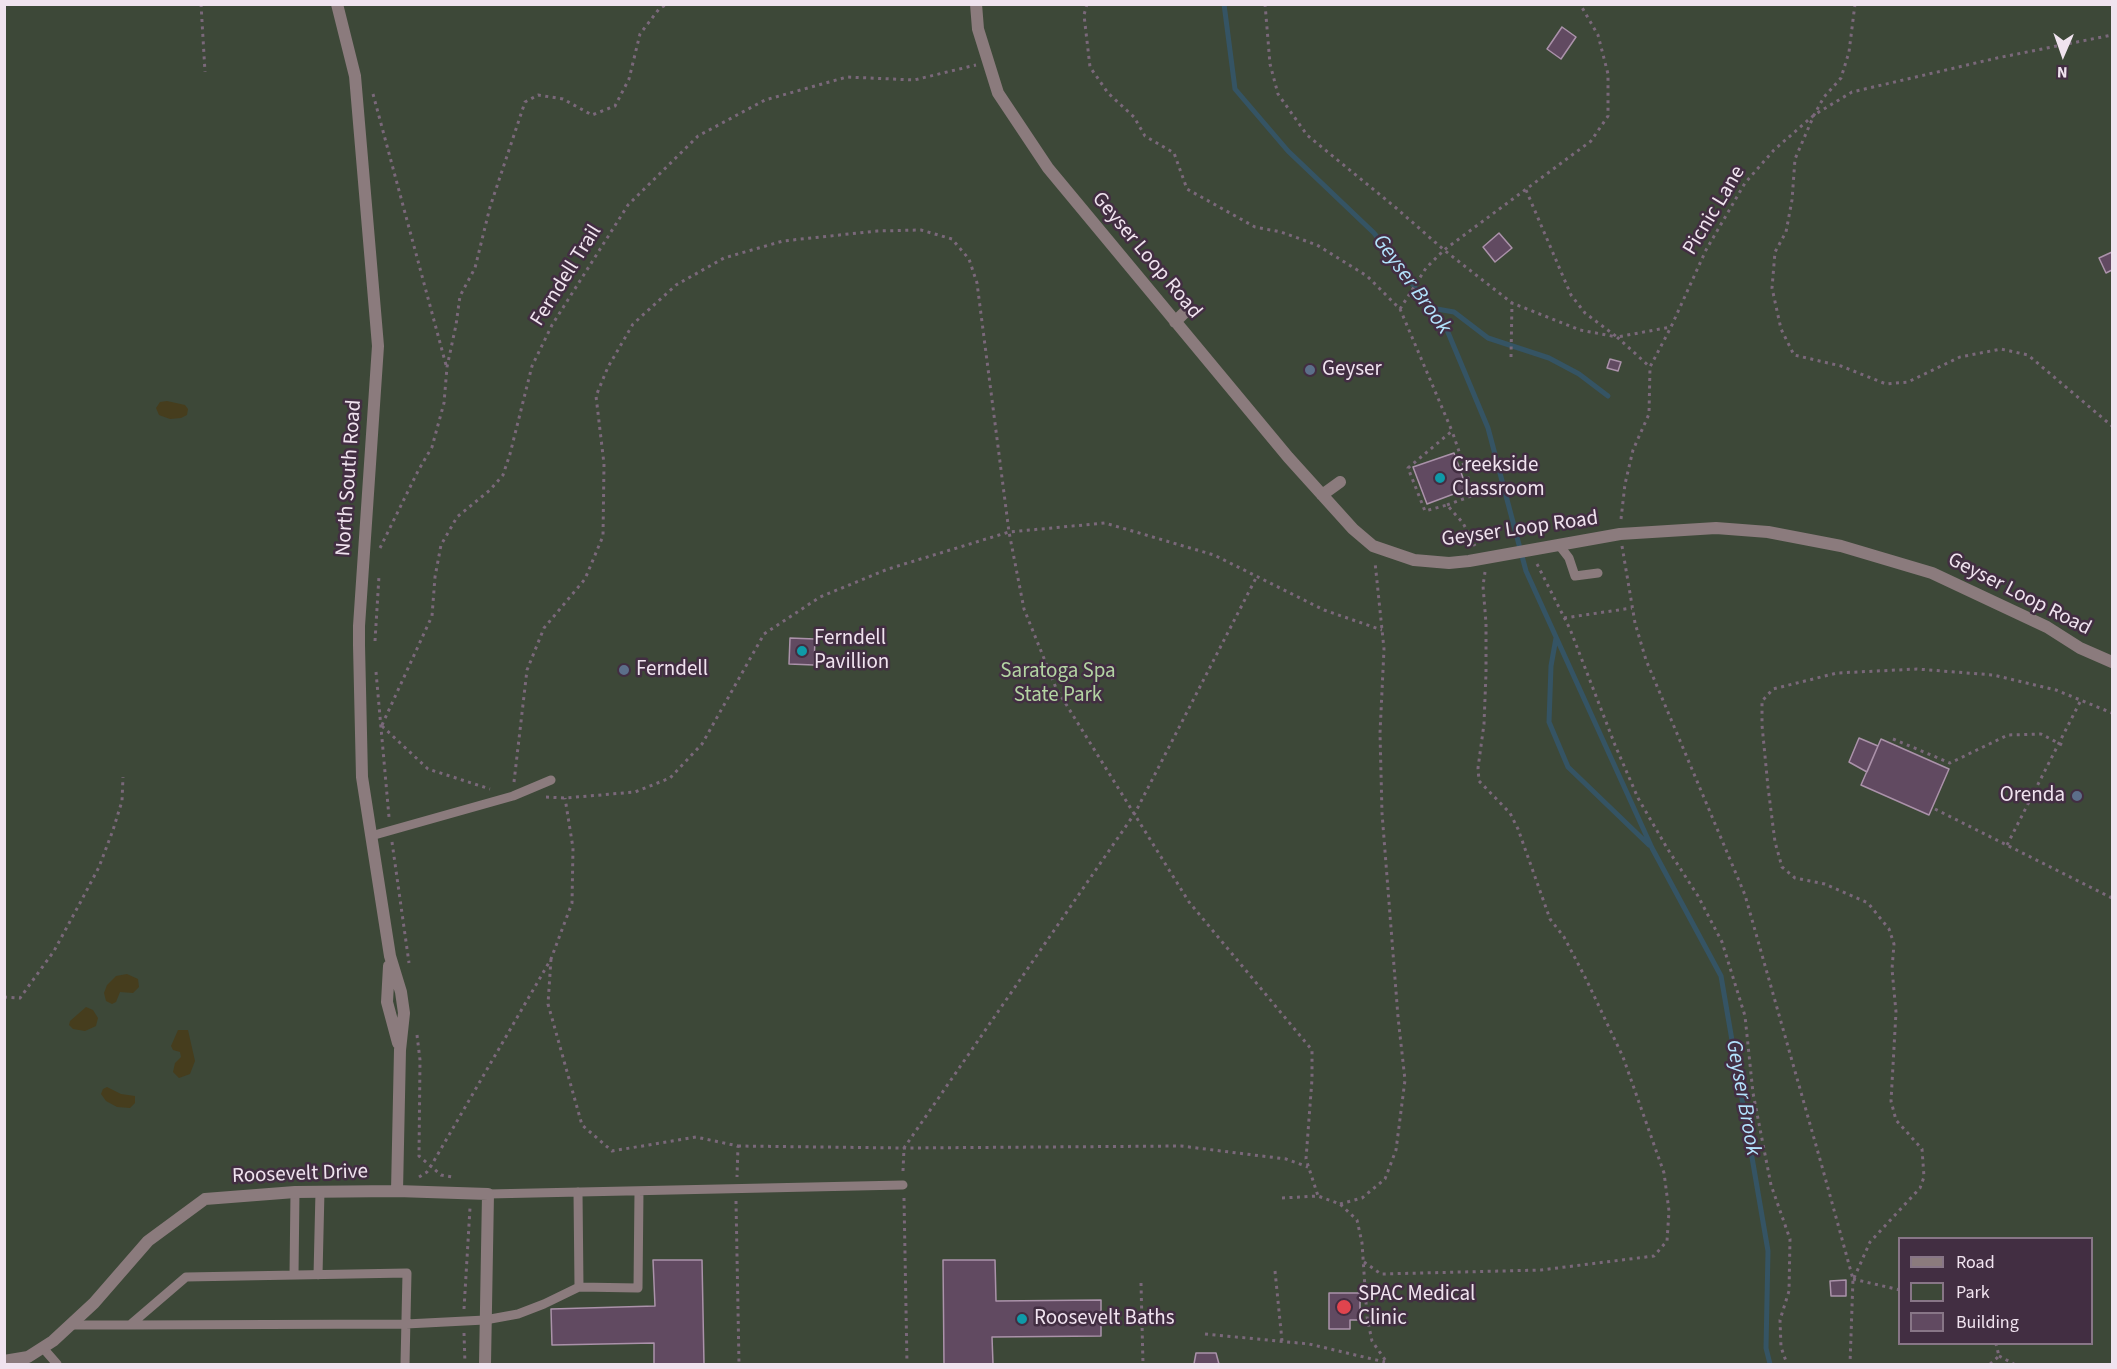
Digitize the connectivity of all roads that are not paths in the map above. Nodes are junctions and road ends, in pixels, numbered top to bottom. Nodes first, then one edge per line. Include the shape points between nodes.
1 (337, 4) edge
2 (976, 4) edge
3 (1188, 309) dead end
4 (1175, 322) junction
5 (1340, 482) dead end
6 (1322, 495) junction
7 (1559, 545) junction
8 (1598, 573) dead end
9 (2112, 662) edge
10 (551, 780) dead end
11 (371, 836) junction
12 (903, 1190) road end
13 (320, 1191) junction
14 (397, 1191) junction
15 (639, 1191) junction
16 (295, 1192) junction
17 (578, 1192) junction
18 (488, 1194) junction
19 (294, 1275) junction
20 (318, 1275) junction
21 (579, 1287) junction
22 (485, 1320) junction
23 (406, 1324) junction
24 (72, 1325) junction
25 (130, 1325) junction
26 (43, 1348) junction
27 (4, 1361) edge
28 (57, 1365) edge
29 (405, 1365) edge
30 (485, 1365) edge

1 - 11 street, North South Road via 355,76 378,346 359,626 362,777
2 - 4 street, Geyser Loop Road via 978,29 999,93 1048,168
3 - 4 street
4 - 6 street, Geyser Loop Road
5 - 6 street
6 - 7 street, Geyser Loop Road via 1373,546 1414,561 1486,558
7 - 8 lane via 1575,576
7 - 9 street, Geyser Loop Road via 1620,534 1716,528 1768,532 1841,546 1932,573
10 - 11 lane via 513,796
11 - 14 street, North South Road via 390,956 387,1002 400,1050
12 - 15 lane
13 - 14 street, Roosevelt Drive
13 - 16 street, Roosevelt Drive
13 - 20 lane
14 - 18 street, Roosevelt Drive
15 - 17 lane
15 - 21 lane via 638,1288
16 - 19 lane
16 - 24 street, Roosevelt Drive via 205,1199 148,1241
17 - 18 lane
17 - 21 lane
18 - 22 street
19 - 20 lane
19 - 25 lane via 186,1277
20 - 23 lane via 407,1273
21 - 22 lane via 518,1314
22 - 23 lane
22 - 30 street
23 - 25 lane
23 - 29 lane
24 - 25 lane
24 - 26 street, Roosevelt Drive
26 - 27 street, Roosevelt Drive via 28,1357
26 - 28 lane

